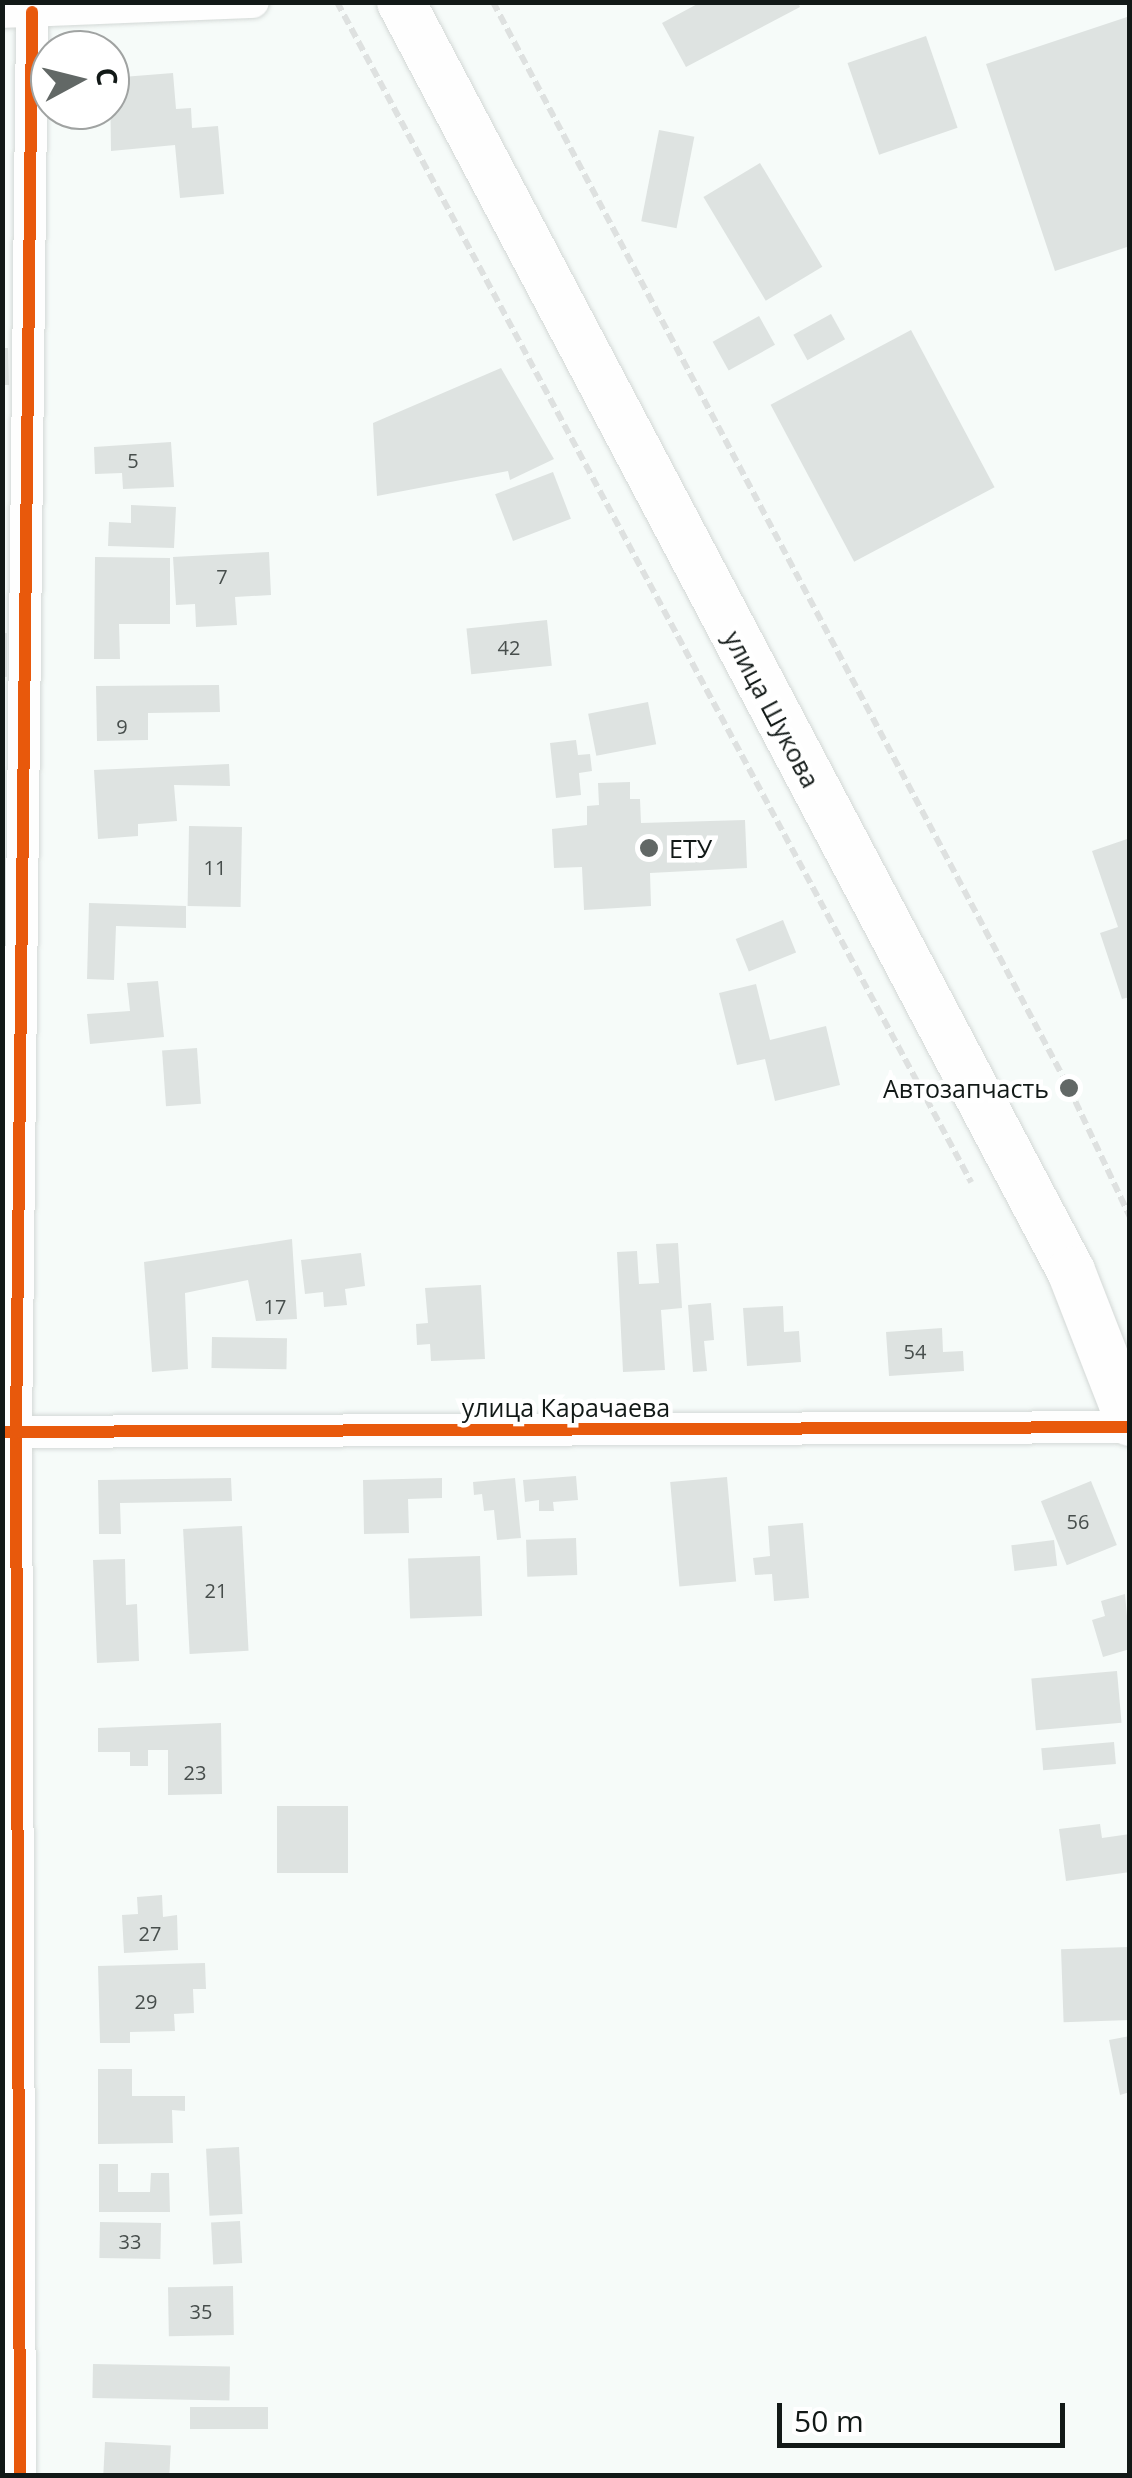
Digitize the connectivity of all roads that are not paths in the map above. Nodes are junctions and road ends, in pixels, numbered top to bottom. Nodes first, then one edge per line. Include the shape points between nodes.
1 (253, 2) edge
2 (402, 2) edge
3 (17, 12) edge
4 (1130, 1424) edge
5 (9, 1432) edge
6 (20, 2476) edge

1 - 3 street
2 - 4 main road, улица Шукова via 1070,1271
3 - 5 street
4 - 5 street, улица Карачаева
5 - 6 street

